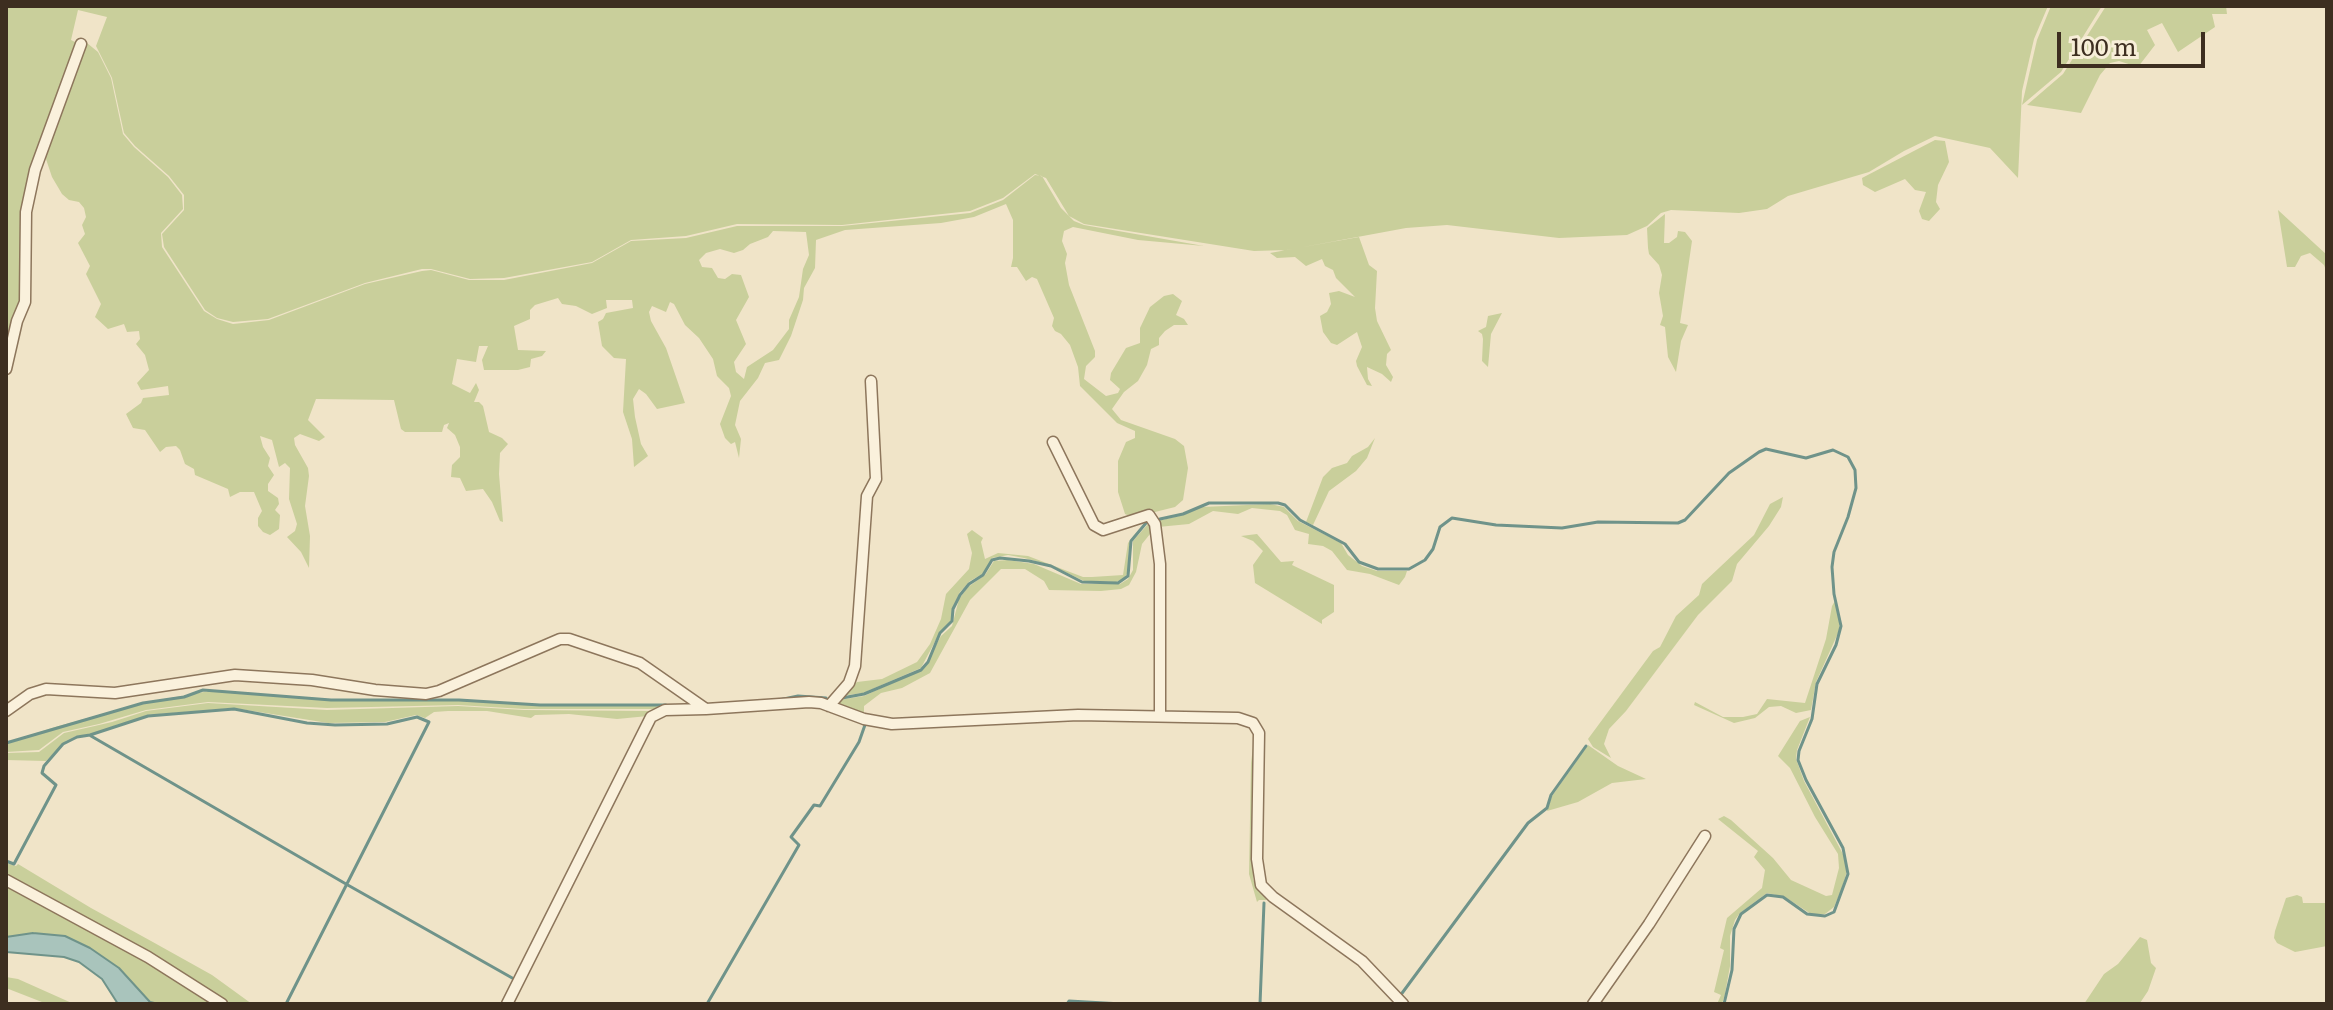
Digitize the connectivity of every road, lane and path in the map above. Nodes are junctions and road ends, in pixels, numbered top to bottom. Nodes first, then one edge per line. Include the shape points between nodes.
1 (81, 44) dead end
2 (6, 369) edge
3 (871, 381) dead end
4 (1053, 442) dead end
5 (829, 706) junction
6 (706, 709) junction
7 (6, 711) edge
8 (1160, 716) junction
9 (1705, 836) dead end
10 (6, 880) edge
11 (222, 1004) edge
12 (507, 1004) edge
13 (1403, 1004) edge
14 (1593, 1004) edge

1 - 2 street via 35,170 26,212 25,302
3 - 5 street via 876,479 867,496 855,666 849,683
4 - 8 street via 1094,525 1103,530 1149,515 1155,524
5 - 6 street via 809,702
5 - 8 street via 892,724
6 - 7 street via 640,663 560,639 426,694 235,675 115,693 46,689
6 - 12 street via 665,710 651,717
8 - 13 street via 1253,723 1259,733 1261,885 1370,968
9 - 14 street
10 - 11 street

